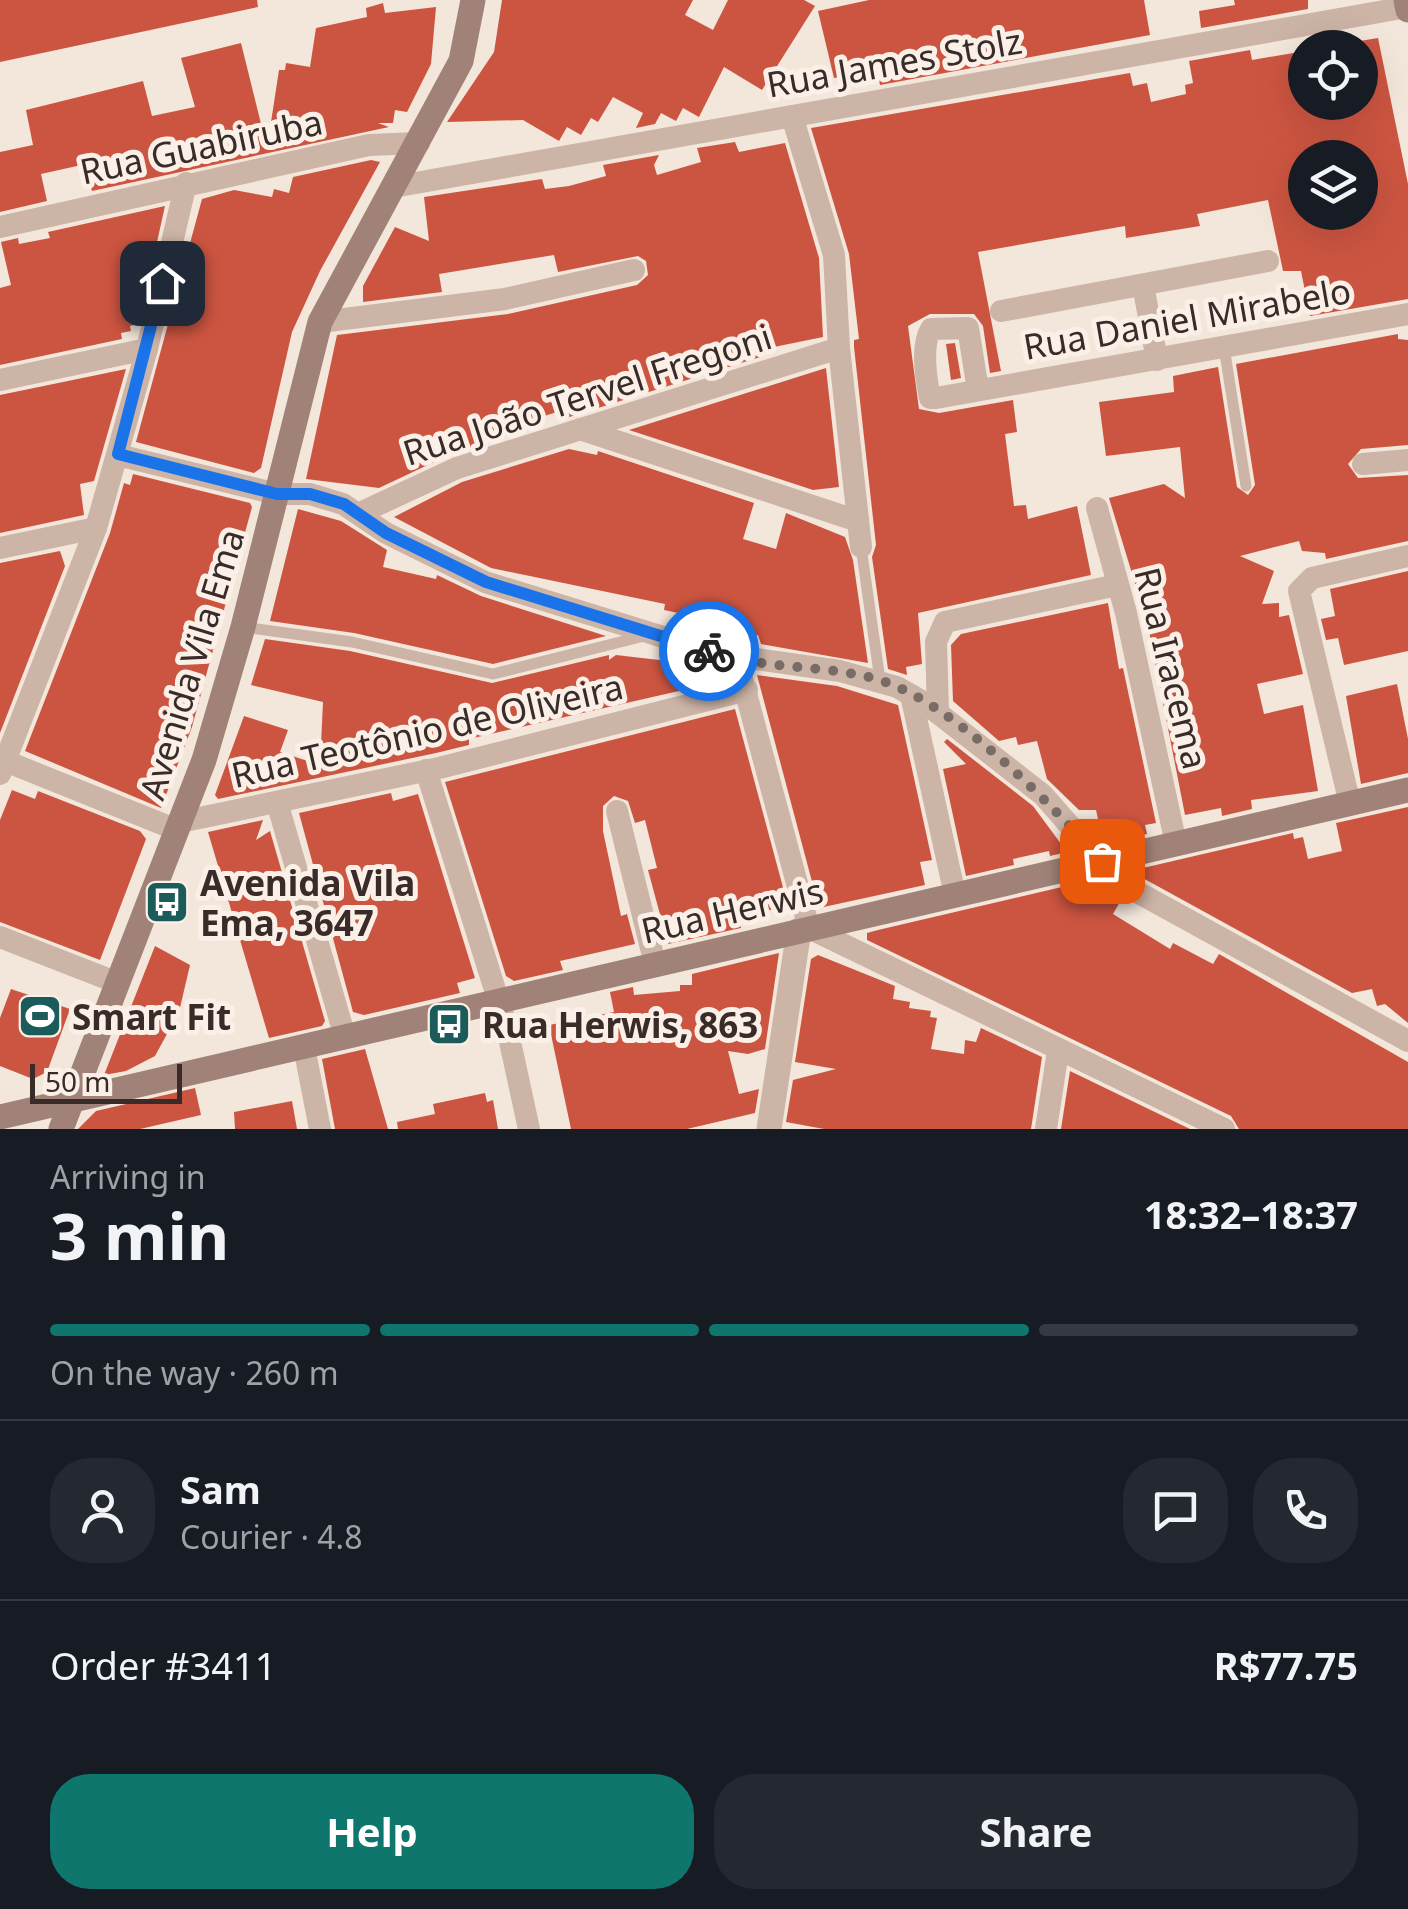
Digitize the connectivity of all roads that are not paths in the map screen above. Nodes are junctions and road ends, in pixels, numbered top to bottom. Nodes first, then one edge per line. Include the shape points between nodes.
1 (473, 0) edge
2 (1407, 6) edge
3 (792, 116) junction
4 (419, 143) junction
5 (186, 183) junction
6 (393, 187) junction
7 (0, 227) edge
8 (1268, 261) dead end
9 (634, 270) dead end
10 (1143, 284) junction
11 (1002, 311) dead end
12 (1408, 314) edge
13 (320, 322) junction
14 (1224, 347) junction
15 (839, 348) junction
16 (147, 349) junction
17 (1157, 360) junction
18 (0, 380) edge
19 (978, 390) dead end
20 (580, 429) junction
21 (118, 454) junction
22 (1408, 460) edge
23 (1363, 464) dead end
24 (1246, 486) dead end
25 (277, 494) junction
26 (1096, 508) dead end
27 (360, 514) junction
28 (858, 521) junction
29 (96, 528) junction
30 (860, 547) joint
31 (0, 548) edge
32 (1408, 556) edge
33 (1117, 585) junction
34 (243, 627) junction
35 (654, 634) junction
36 (737, 660) junction
37 (880, 680) junction
38 (747, 690) junction
39 (911, 695) junction
40 (938, 713) junction
41 (2, 765) edge
42 (426, 770) junction
43 (1408, 790) edge
44 (277, 802) junction
45 (1350, 804) junction
46 (617, 811) dead end
47 (178, 826) junction
48 (1176, 844) junction
49 (1102, 861) junction
50 (954, 896) junction
51 (804, 929) junction
52 (0, 938) edge
53 (655, 964) junction
54 (118, 983) junction
55 (497, 1002) junction
56 (345, 1038) junction
57 (1408, 1041) edge
58 (304, 1047) junction
59 (1058, 1051) junction
60 (72, 1100) junction
61 (0, 1117) edge
62 (62, 1129) edge
63 (320, 1129) edge
64 (528, 1129) edge
65 (769, 1129) edge
66 (1046, 1129) edge
67 (1224, 1129) edge

1 - 4 main road, Avenida Vila Ema via 461,62
2 - 3 street, Rua James Stolz
3 - 6 street, Rua James Stolz
3 - 15 street via 834,254
4 - 5 street, Rua Guabiruba via 370,145
4 - 6 main road, Avenida Vila Ema
5 - 7 street, Rua Guabiruba
5 - 16 street
6 - 13 main road, Avenida Vila Ema
8 - 10 street
9 - 13 street via 505,298
10 - 11 street
10 - 17 street
12 - 14 street, Rua Daniel Mirabelo
13 - 25 main road, Avenida Vila Ema
14 - 17 street, Rua Daniel Mirabelo
14 - 24 lane
15 - 20 street, Rua João Tervel Fregoni
15 - 28 street
16 - 18 street
16 - 21 street
17 - 19 street, Rua Daniel Mirabelo
20 - 27 street, Rua João Tervel Fregoni via 438,475
20 - 28 street
21 - 25 street
21 - 29 street
22 - 23 street
25 - 27 street via 310,494
25 - 34 main road, Avenida Vila Ema
26 - 33 street, Rua Iracema
27 - 35 street via 486,582
28 - 30 street
29 - 31 street
29 - 41 street
30 - 37 lane
32 - 45 street via 1312,578 1299,591
33 - 40 street via 946,622 936,642
33 - 48 street, Rua Iracema
34 - 35 lane via 352,642 492,674
34 - 47 main road, Avenida Vila Ema
35 - 36 street
36 - 37 street
36 - 38 street
37 - 39 street
38 - 42 street, Rua Teotônio de Oliveira
38 - 51 street
39 - 40 street
39 - 50 street
40 - 49 street via 1043,795
41 - 47 street
42 - 44 street, Rua Teotônio de Oliveira
42 - 55 street
43 - 45 main road, Rua Herwis
44 - 47 street, Rua Teotônio de Oliveira
44 - 56 street
45 - 48 main road, Rua Herwis
46 - 53 street
47 - 54 main road, Avenida Vila Ema
48 - 49 main road, Rua Herwis
49 - 50 main road, Rua Herwis
49 - 57 street via 1134,891
50 - 51 main road, Rua Herwis
51 - 53 main road, Rua Herwis
51 - 59 street
51 - 65 street
52 - 54 street
53 - 55 main road, Rua Herwis
54 - 60 main road, Avenida Vila Ema
55 - 56 main road, Rua Herwis
55 - 64 street
56 - 58 main road, Rua Herwis
58 - 60 main road, Rua Herwis
58 - 63 street
59 - 66 street
59 - 67 street
60 - 61 main road, Rua Herwis
60 - 62 main road, Avenida Vila Ema

